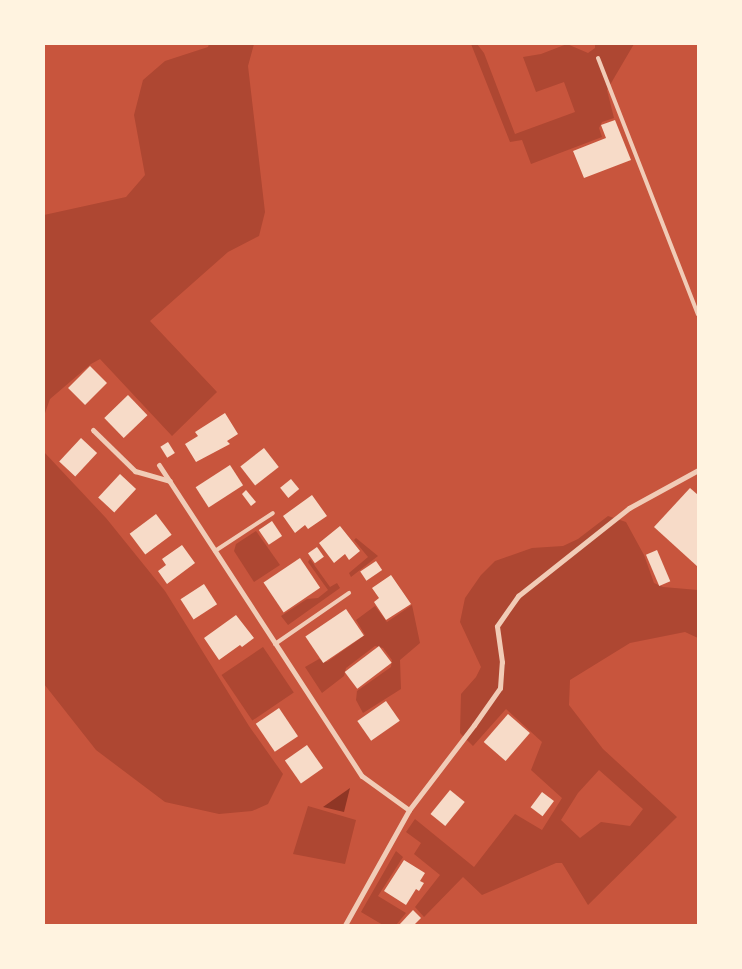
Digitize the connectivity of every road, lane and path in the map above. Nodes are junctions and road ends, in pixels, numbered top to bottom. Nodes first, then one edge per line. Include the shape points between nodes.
1 (598, 58) dead end
2 (698, 314) edge
3 (94, 430) dead end
4 (159, 466) dead end
5 (698, 470) edge
6 (170, 482) junction
7 (274, 512) dead end
8 (215, 551) junction
9 (349, 593) dead end
10 (275, 644) junction
11 (409, 810) junction
12 (345, 925) edge

1 - 2 lane
3 - 6 street via 135,471
4 - 6 street
5 - 11 street via 629,508 518,596 497,626 502,662 500,688
6 - 8 street
7 - 8 lane
8 - 10 street
9 - 10 lane
10 - 11 street via 362,776
11 - 12 street

